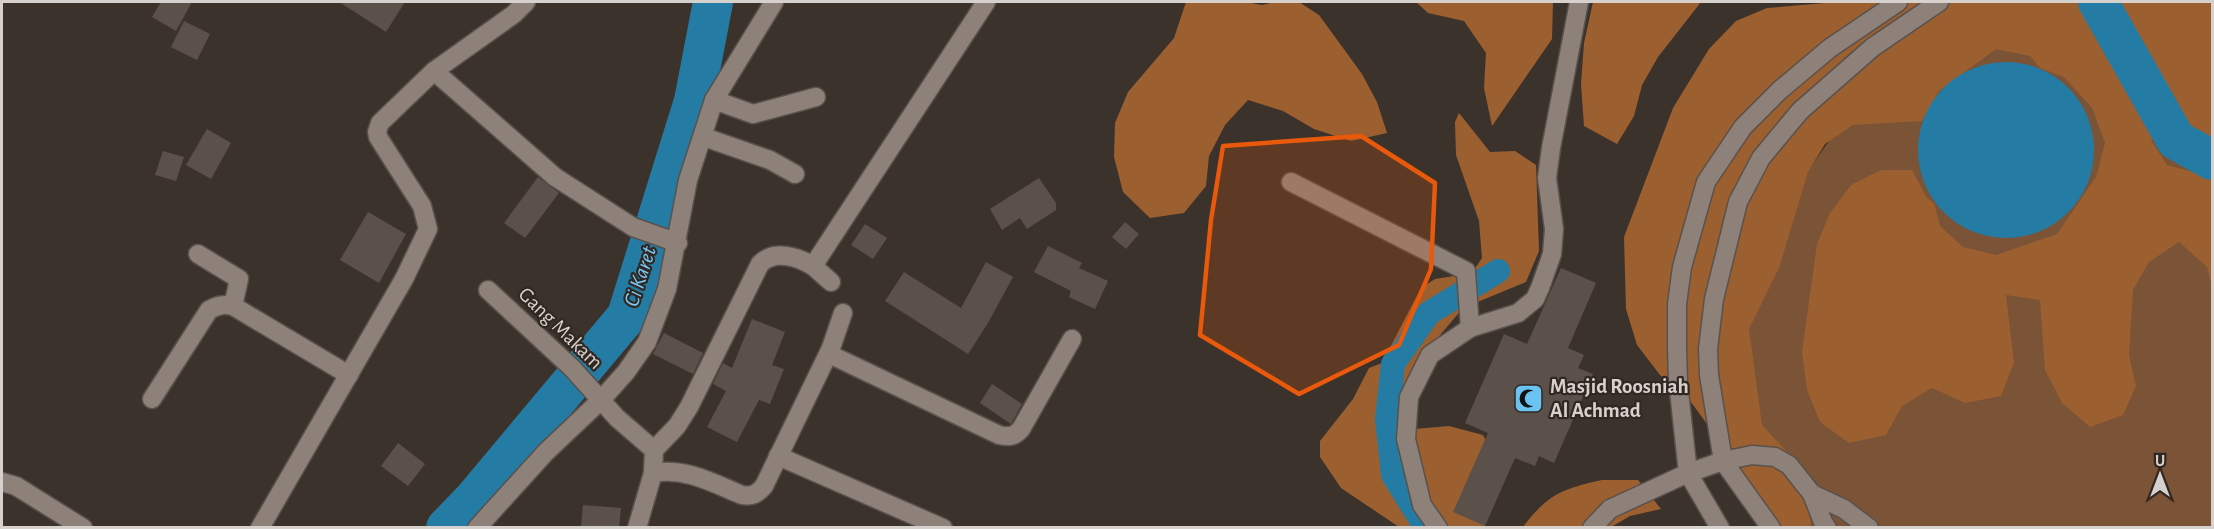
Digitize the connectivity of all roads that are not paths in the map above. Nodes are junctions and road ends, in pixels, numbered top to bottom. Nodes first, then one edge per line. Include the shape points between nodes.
1 (526, 2) edge
2 (774, 2) edge
3 (986, 2) edge
4 (1578, 2) edge
5 (1898, 2) edge
6 (1939, 2) edge
7 (434, 71) junction
8 (816, 97) dead end
9 (714, 100) junction
10 (704, 137) junction
11 (795, 174) dead end
12 (1291, 182) dead end
13 (678, 243) junction
14 (198, 254) dead end
15 (813, 267) junction
16 (831, 282) dead end
17 (488, 290) dead end
18 (233, 306) junction
19 (843, 313) dead end
20 (1470, 328) junction
21 (1072, 339) dead end
22 (829, 354) junction
23 (348, 375) junction
24 (152, 399) dead end
25 (601, 400) junction
26 (654, 450) junction
27 (778, 456) junction
28 (1723, 461) junction
29 (653, 473) junction
30 (1688, 473) junction
31 (2, 482) edge
32 (1812, 494) junction
33 (1718, 527) edge
34 (83, 528) edge
35 (260, 528) edge
36 (477, 528) edge
37 (637, 528) edge
38 (943, 528) edge
39 (1438, 528) edge
40 (1592, 528) edge
41 (1771, 528) edge
42 (1827, 528) edge
43 (1869, 528) edge

1 - 7 street
2 - 9 street
3 - 15 street
4 - 20 street via 1547,178 1554,228 1552,254 1535,299 1518,313
5 - 30 street via 1830,48 1780,90 1743,127 1706,182 1682,267 1677,304 1678,382
6 - 28 street via 1873,47 1800,111 1761,158 1738,202 1714,298 1707,349
7 - 13 street via 555,177 633,227
7 - 23 street via 378,128 381,143 422,206 428,229
8 - 9 street via 753,114
9 - 10 street
10 - 11 street via 770,160
10 - 13 street via 688,180
12 - 20 street via 1466,271
13 - 25 street via 667,289 647,342
14 - 18 street via 239,279
15 - 16 street
15 - 26 street via 784,256 764,259 689,407
17 - 25 street, Gang Makam via 586,381
18 - 23 street
18 - 24 street via 209,310
19 - 22 street
20 - 39 street via 1430,355 1409,397 1406,439 1422,505
21 - 22 street via 1021,429 1012,436 999,435
22 - 27 street
23 - 35 street
25 - 26 street, Gang Makam
25 - 36 street via 546,452
26 - 29 street
27 - 29 street via 764,486 749,496 687,473
27 - 38 street
28 - 30 street
28 - 32 street via 1752,454 1775,457 1789,465
28 - 41 street
29 - 37 street
30 - 33 street
30 - 40 street via 1610,509
31 - 34 street via 16,486
32 - 42 street
32 - 43 street

